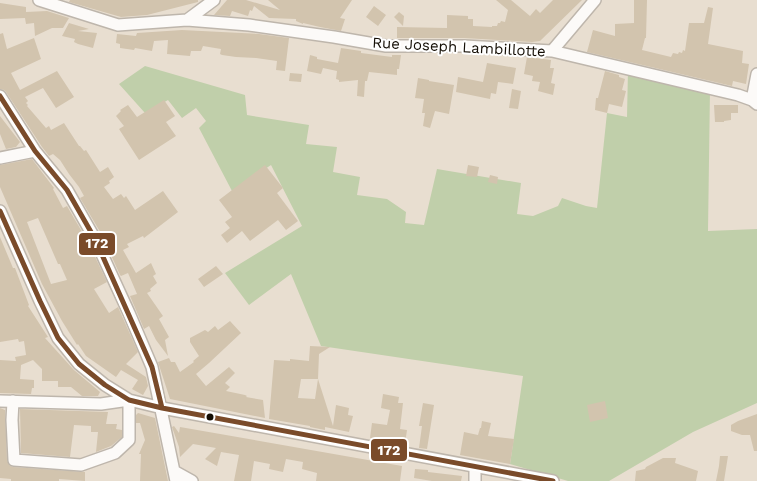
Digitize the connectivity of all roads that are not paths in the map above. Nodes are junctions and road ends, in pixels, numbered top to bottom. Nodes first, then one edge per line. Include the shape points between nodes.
1 (39, 0) edge
2 (214, 0) edge
3 (595, 0) edge
4 (187, 20) junction
5 (552, 51) junction
6 (757, 74) edge
7 (0, 96) edge
8 (754, 102) edge
9 (35, 151) junction
10 (0, 158) edge
11 (0, 211) edge
12 (129, 400) junction
13 (0, 401) edge
14 (13, 401) junction
15 (162, 408) junction
16 (476, 466) junction
17 (175, 476) edge
18 (192, 481) edge
19 (475, 481) edge
20 (553, 481) edge

1 - 4 street, Rue Joseph Lambillotte via 118,25
2 - 4 street
3 - 5 street
4 - 5 street, Rue Joseph Lambillotte via 249,25 386,46
5 - 8 street, Rue Joseph Lambillotte via 738,95
6 - 8 street
7 - 9 street
9 - 10 street
9 - 15 street via 67,190 95,239 152,367
11 - 12 street via 58,338 79,364
12 - 14 street via 101,404
12 - 14 street via 129,440 115,453 81,465 14,460
12 - 15 street
13 - 14 street
15 - 16 street
15 - 17 street
16 - 19 street
16 - 20 street
17 - 18 street

